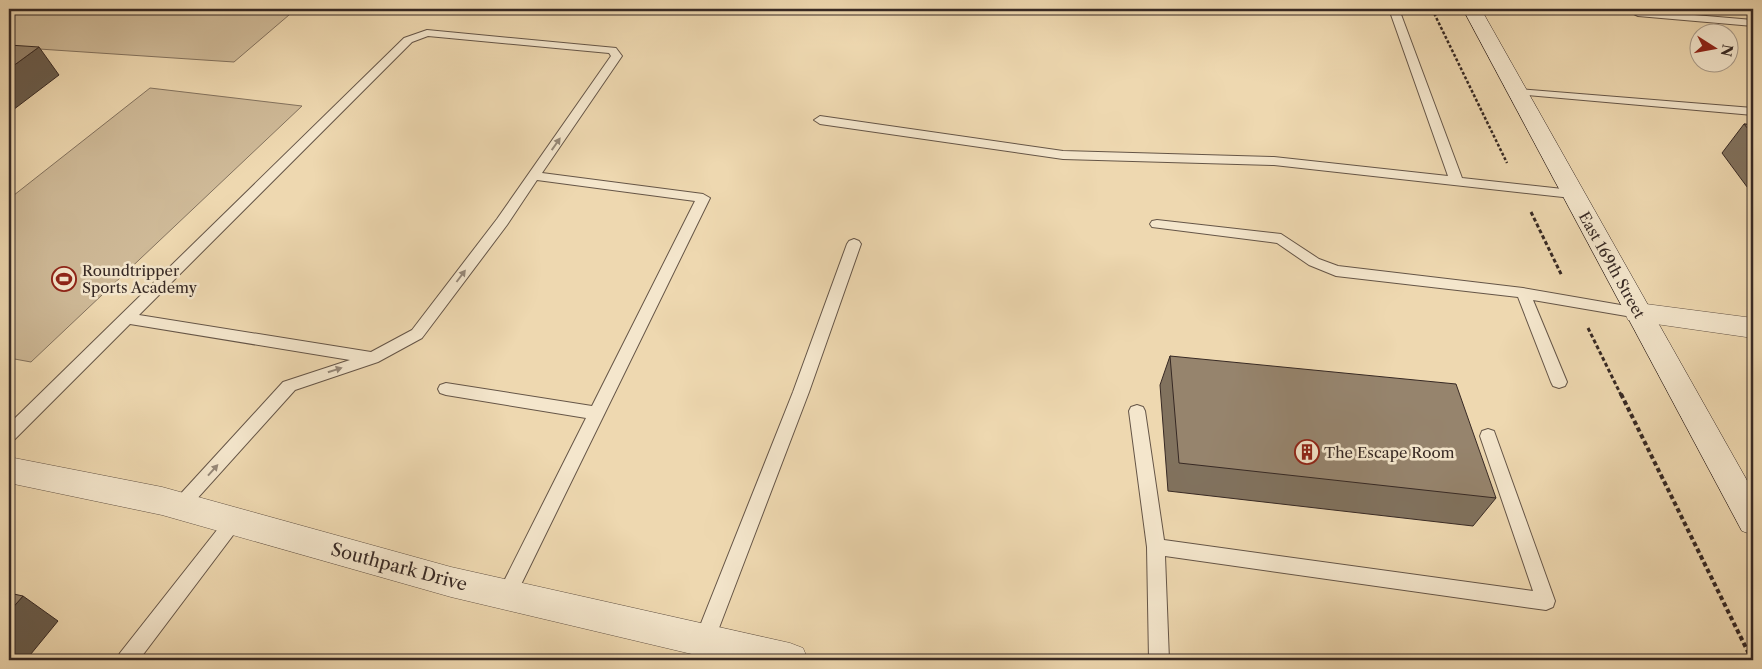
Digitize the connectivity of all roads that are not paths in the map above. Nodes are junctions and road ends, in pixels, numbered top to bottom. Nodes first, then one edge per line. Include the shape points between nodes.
1 (1394, 9) edge
2 (1472, 9) edge
3 (1629, 9) edge
4 (1753, 23) edge
5 (1519, 92) junction
6 (1753, 112) edge
7 (820, 120) dead end
8 (533, 176) junction
9 (1456, 180) junction
10 (1572, 194) junction
11 (1157, 224) dead end
12 (854, 244) dead end
13 (1524, 293) junction
14 (1638, 313) junction
15 (126, 318) junction
16 (1753, 328) edge
17 (373, 358) junction
18 (1559, 382) dead end
19 (446, 389) dead end
20 (1137, 411) dead end
21 (596, 413) junction
22 (9, 434) edge
23 (1488, 436) dead end
24 (9, 470) edge
25 (180, 506) junction
26 (234, 521) junction
27 (1753, 521) edge
28 (1156, 547) junction
29 (506, 595) junction
30 (704, 641) junction
31 (127, 660) edge
32 (784, 660) edge
33 (1160, 660) edge

1 - 9 lane
2 - 5 street, East 169th Street
3 - 4 lane via 1638,13
5 - 6 lane
5 - 10 street, East 169th Street
7 - 9 lane via 1063,156 1274,161
8 -> 15 lane via 617,56 612,50 427,33 408,40
17 -> 8 lane via 417,334
8 - 21 lane via 703,198
9 - 10 lane
10 - 14 street, East 169th Street
11 - 13 lane via 1281,239 1314,262 1336,271
12 - 30 lane via 801,392
13 - 14 lane
13 - 18 lane
14 - 16 street
14 - 27 street, East 169th Street
15 - 17 lane
15 - 22 lane
25 -> 17 lane via 289,386
19 - 21 lane
20 - 28 lane
21 - 29 lane
23 - 28 lane via 1546,601
24 - 25 street, Southpark Drive
25 - 26 street, Southpark Drive
26 - 29 street, Southpark Drive
26 - 31 lane
28 - 33 lane
29 - 30 street, Southpark Drive
30 - 32 street, Southpark Drive

